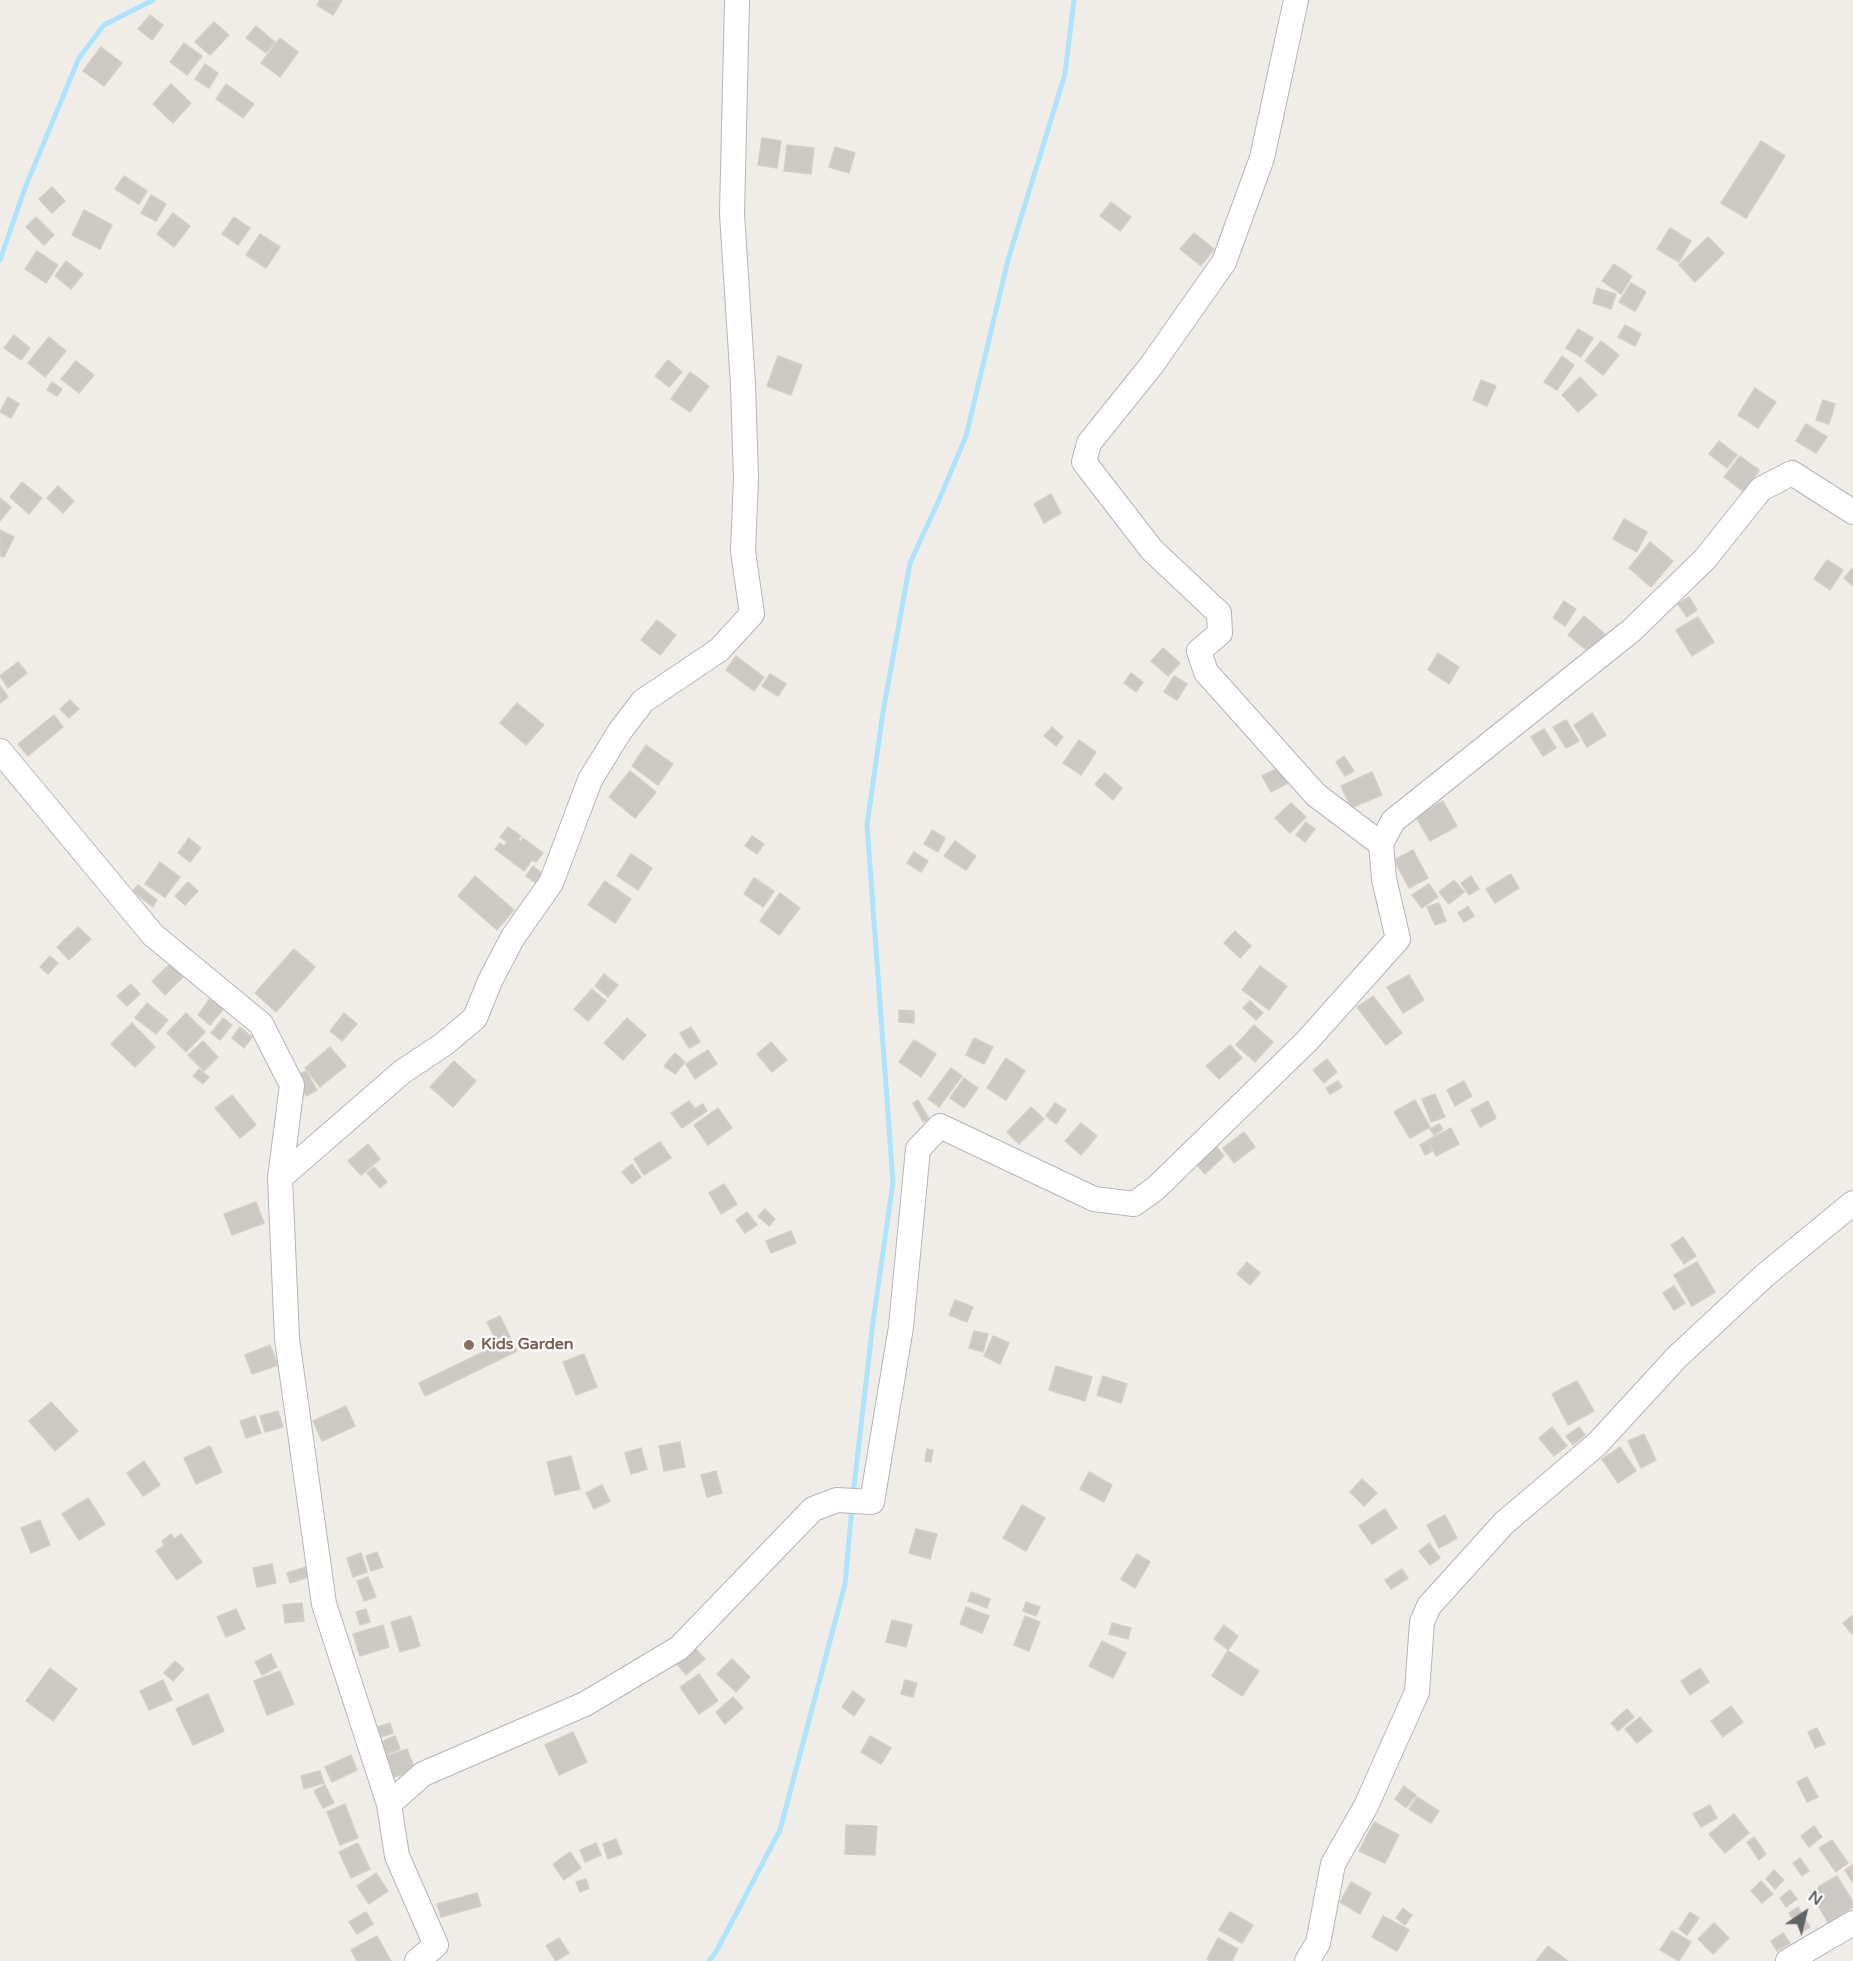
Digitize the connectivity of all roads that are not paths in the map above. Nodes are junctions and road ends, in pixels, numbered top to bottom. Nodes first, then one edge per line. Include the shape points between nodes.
1 (737, 0) edge
2 (1296, 0) edge
3 (1853, 512) edge
4 (0, 751) edge
5 (1381, 844) junction
6 (280, 1178) junction
7 (1853, 1203) edge
8 (389, 1804) junction
9 (1853, 1923) edge
10 (442, 1953) edge
11 (417, 1961) edge
12 (1307, 1961) edge
13 (1788, 1961) edge

1 - 6 street via 732,214 746,479 743,551 752,614 719,650 643,701 620,731 590,780 550,883 513,937 475,1018 402,1072
2 - 5 street via 1262,158 1224,262 1151,366 1089,443 1084,462 1152,550 1220,613 1220,633 1199,651 1206,672 1316,795
3 - 5 street via 1792,473 1761,489 1705,559 1632,630 1393,821
4 - 6 street via 153,935 261,1024 292,1085
5 - 8 street via 1384,879 1398,939 1307,1041 1156,1188 1134,1204 1094,1199 940,1126 918,1149 901,1327 872,1502 837,1500 813,1509 679,1648 585,1704 423,1774
6 - 8 street via 287,1339 324,1604
7 - 12 street via 1764,1276 1677,1357 1597,1444 1504,1523 1429,1606 1422,1622 1417,1692 1366,1806 1333,1864 1318,1943
8 - 10 street via 397,1856
9 - 13 street
10 - 11 street

